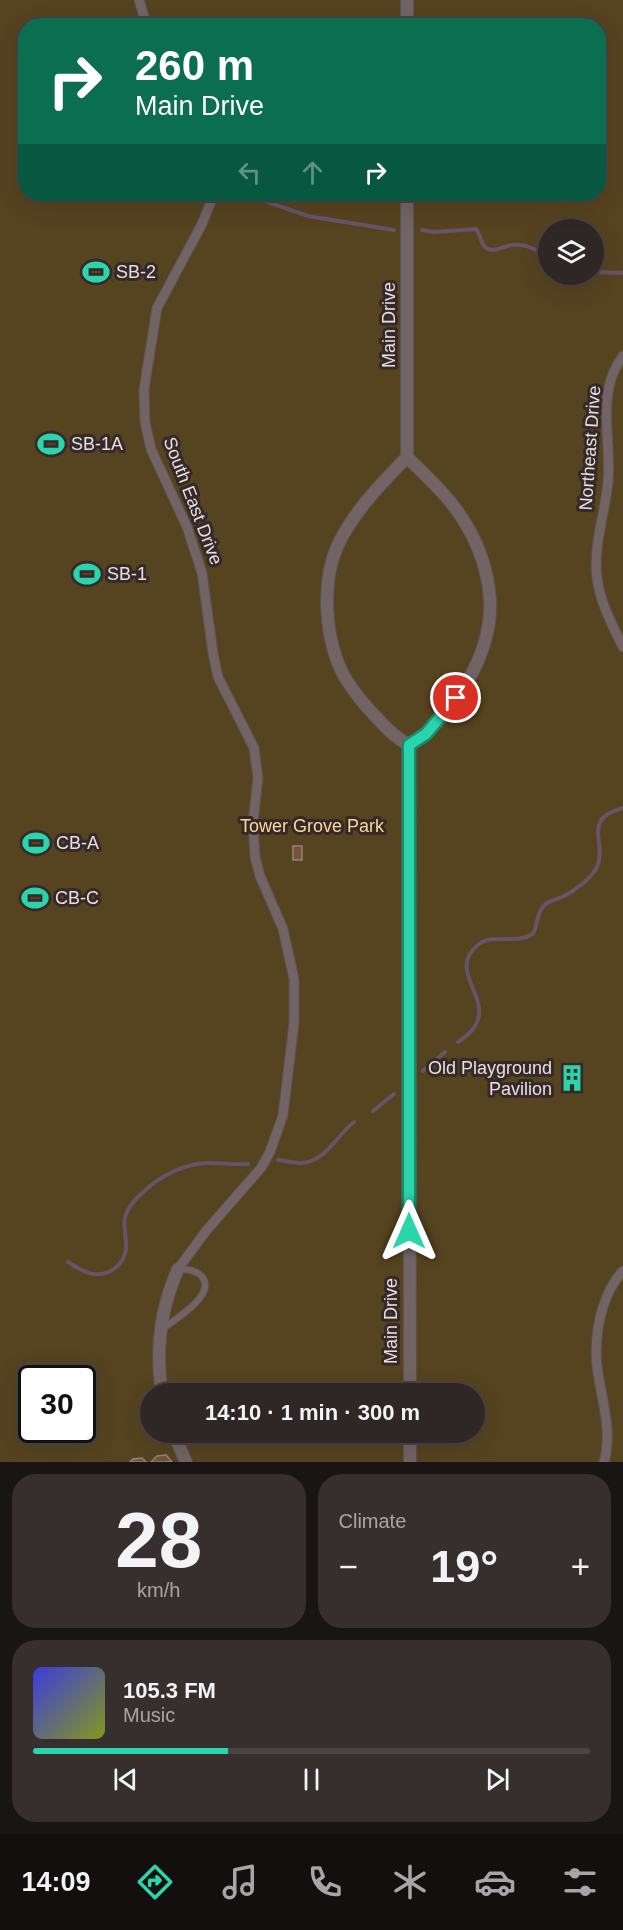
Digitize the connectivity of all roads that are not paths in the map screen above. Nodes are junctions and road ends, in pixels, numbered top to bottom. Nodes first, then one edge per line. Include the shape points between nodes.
1 (138, 0) edge
2 (407, 0) edge
3 (144, 18) edge
4 (407, 18) edge
5 (211, 201) edge
6 (407, 201) edge
7 (623, 356) edge
8 (407, 457) junction
9 (623, 647) edge
10 (409, 745) junction
11 (178, 1269) junction
12 (623, 1271) edge
13 (160, 1332) junction
14 (161, 1383) edge
15 (410, 1383) edge
16 (178, 1443) edge
17 (410, 1443) edge
18 (186, 1462) edge
19 (410, 1462) edge
20 (604, 1462) edge

1 - 3 street
2 - 4 street
5 - 11 street, South East Drive via 157,308 144,389 145,422 151,449 187,527 202,573 218,677 254,748 258,778 253,830 255,857 283,930 294,979 294,1023 283,1115 270,1152
6 - 8 street, Main Drive
7 - 9 street, Northeast Drive via 607,396 608,479 595,566 601,597
8 - 10 street via 450,499 468,527 483,560 490,600 481,648 465,686 448,711
8 - 10 street via 373,492 336,549 327,579 327,608 332,641 344,675 365,706 395,738
10 - 15 street, Main Drive
11 - 13 street, South East Drive via 162,1314
11 - 13 lane via 200,1274 206,1290
12 - 20 street via 606,1298 597,1333 597,1368 608,1432
13 - 14 street, South East Drive
16 - 18 street
17 - 19 street

